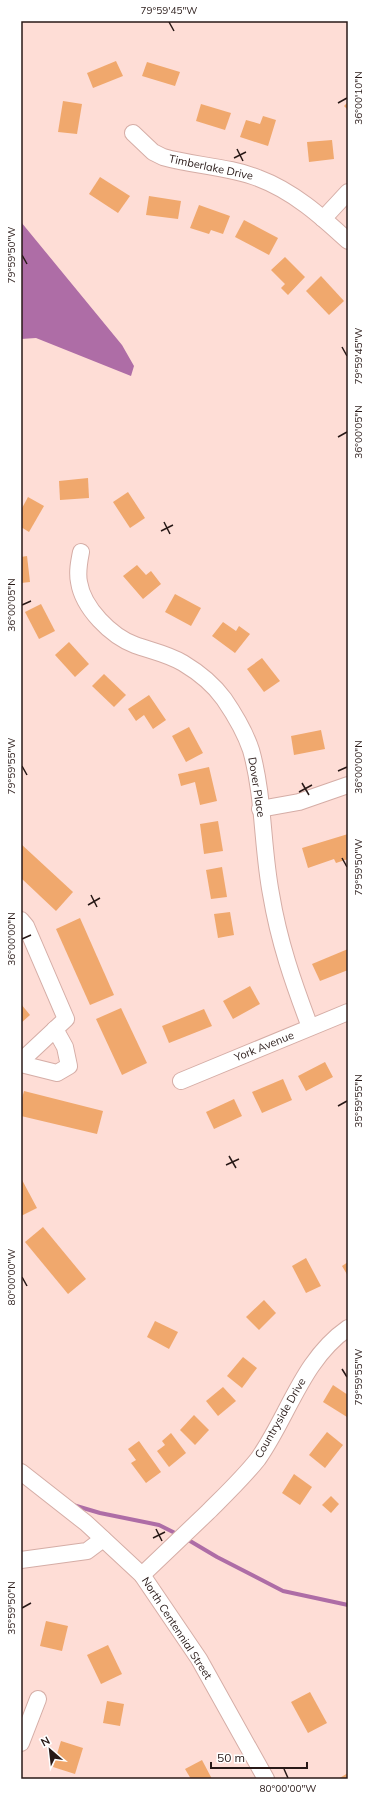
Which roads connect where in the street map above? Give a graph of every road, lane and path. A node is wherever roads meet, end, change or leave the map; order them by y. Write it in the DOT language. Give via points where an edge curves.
graph roads {
  1 [pos="133,134"];
  2 [pos="348,192"];
  3 [pos="323,219"];
  4 [pos="348,240"];
  5 [pos="81,552"];
  6 [pos="348,785"];
  7 [pos="260,809"];
  8 [pos="21,920"];
  9 [pos="348,1012"];
  10 [pos="310,1027"];
  11 [pos="55,1029"];
  12 [pos="21,1062"];
  13 [pos="181,1081"];
  14 [pos="348,1328"];
  15 [pos="21,1472"];
  16 [pos="103,1539"];
  17 [pos="21,1560"];
  18 [pos="142,1575"];
  19 [pos="38,1699"];
  20 [pos="21,1743"];
  21 [pos="266,1779"];
  1 -- 3 [label="street, Timberlake Drive" via="153,152 163,157 258,177 285,191"];
  2 -- 3 [label="street"];
  3 -- 4 [label="street, Timberlake Drive"];
  5 -- 7 [label="street, Dover Place" via="79,583 88,605 101,622 116,635 134,645 159,652 183,663 205,679 223,698 240,724 250,749 256,769"];
  6 -- 7 [label="street" via="299,802"];
  7 -- 10 [label="street, Dover Place" via="270,892 279,936"];
  8 -- 11 [label="street" via="26,926 66,1019"];
  9 -- 10 [label="street, York Avenue"];
  10 -- 13 [label="street, York Avenue"];
  11 -- 12 [label="street"];
  11 -- 12 [label="street" via="65,1047 69,1066 57,1073"];
  14 -- 18 [label="street, Countryside Drive" via="311,1364 253,1465"];
  15 -- 16 [label="street, North Centennial Street"];
  16 -- 17 [label="street" via="87,1551"];
  16 -- 18 [label="street, North Centennial Street"];
  18 -- 21 [label="street, North Centennial Street" via="199,1659"];
  19 -- 20 [label="street"];
}
